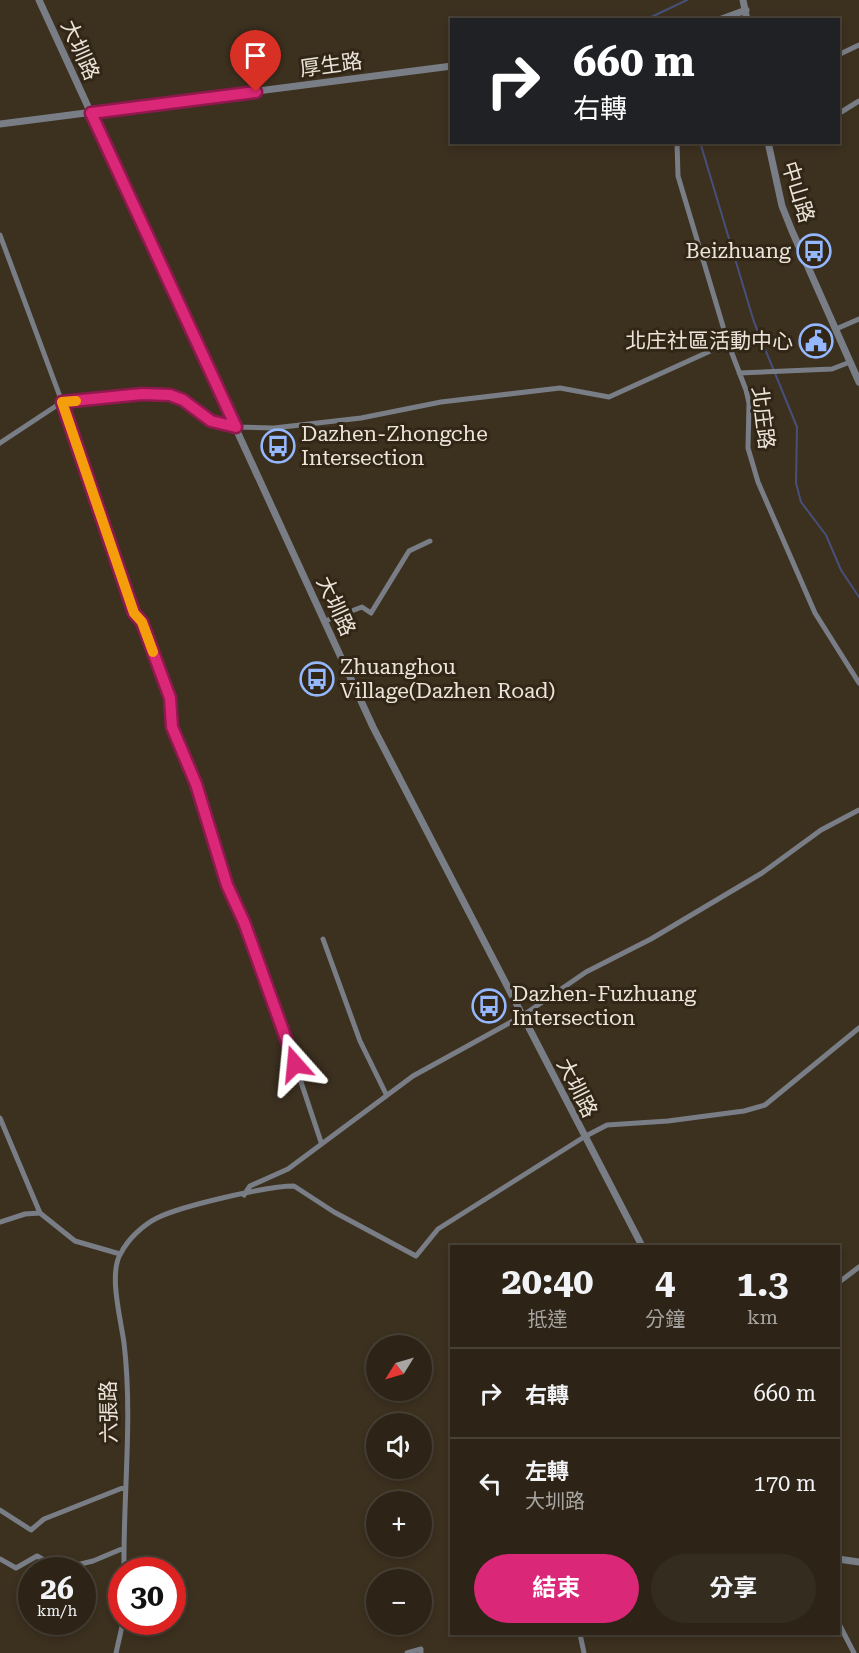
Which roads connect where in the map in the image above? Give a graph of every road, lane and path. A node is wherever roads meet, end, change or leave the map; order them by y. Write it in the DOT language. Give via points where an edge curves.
graph roads {
  1 [pos="39,0"];
  2 [pos="743,0"];
  3 [pos="746,10"];
  4 [pos="724,18"];
  5 [pos="747,18"];
  6 [pos="859,45"];
  7 [pos="840,54"];
  8 [pos="450,66"];
  9 [pos="859,101"];
  10 [pos="91,113"];
  11 [pos="840,113"];
  12 [pos="0,124"];
  13 [pos="677,144"];
  14 [pos="770,144"];
  15 [pos="0,235"];
  16 [pos="859,319"];
  17 [pos="836,328"];
  18 [pos="728,343"];
  19 [pos="850,362"];
  20 [pos="739,373"];
  21 [pos="859,382"];
  22 [pos="62,402"];
  23 [pos="236,427"];
  24 [pos="0,443"];
  25 [pos="430,541"];
  26 [pos="325,621"];
  27 [pos="859,683"];
  28 [pos="859,810"];
  29 [pos="323,939"];
  30 [pos="522,1016"];
  31 [pos="859,1028"];
  32 [pos="386,1094"];
  33 [pos="0,1118"];
  34 [pos="584,1137"];
  35 [pos="321,1142"];
  36 [pos="244,1195"];
  37 [pos="40,1213"];
  38 [pos="0,1222"];
  39 [pos="641,1245"];
  40 [pos="120,1254"];
  41 [pos="859,1268"];
  42 [pos="840,1282"];
  43 [pos="125,1487"];
  44 [pos="0,1510"];
  45 [pos="124,1548"];
  46 [pos="124,1557"];
  47 [pos="0,1559"];
  48 [pos="840,1559"];
  49 [pos="859,1562"];
  50 [pos="840,1626"];
  51 [pos="120,1635"];
  52 [pos="580,1635"];
  53 [pos="116,1653"];
  54 [pos="407,1653"];
  55 [pos="421,1653"];
  56 [pos="584,1653"];
  57 [pos="855,1653"];
  1 -- 10 [label="street, 大圳路"];
  2 -- 3 [label="street"];
  3 -- 4 [label="street"];
  3 -- 5 [label="street"];
  6 -- 7 [label="street"];
  8 -- 10 [label="street, 厚生路"];
  9 -- 11 [label="street"];
  10 -- 12 [label="street, 厚生路"];
  10 -- 23 [label="street, 大圳路"];
  13 -- 18 [label="street, 北庄路" via="678,176"];
  14 -- 17 [label="street, 中山路" via="782,206"];
  15 -- 22 [label="street"];
  16 -- 17 [label="street"];
  17 -- 19 [label="street, 中山路"];
  18 -- 20 [label="street, 北庄路"];
  18 -- 23 [label="street" via="614,396 560,388 441,402 361,418 274,428"];
  19 -- 20 [label="street" via="832,369"];
  19 -- 21 [label="street, 中山路"];
  20 -- 27 [label="street, 北庄路" via="749,403 748,448 758,482 815,613"];
  22 -- 23 [label="street" via="170,395 211,421"];
  22 -- 24 [label="street"];
  22 -- 35 [label="street" via="134,613 142,622 170,698 172,727 196,784 223,874 282,1025"];
  23 -- 26 [label="street, 大圳路"];
  25 -- 26 [label="street" via="409,551 371,613 362,607"];
  26 -- 30 [label="street, 大圳路" via="374,727"];
  28 -- 30 [label="street" via="821,830 762,873 651,939 586,972"];
  29 -- 32 [label="street" via="360,1041"];
  30 -- 32 [label="street"];
  30 -- 34 [label="street, 大圳路"];
  31 -- 34 [label="street" via="765,1105 668,1121 607,1125"];
  32 -- 35 [label="street"];
  33 -- 37 [label="street"];
  34 -- 36 [label="street" via="438,1229 416,1256 294,1186"];
  34 -- 39 [label="street, 大圳路"];
  35 -- 36 [label="street" via="288,1169 250,1186"];
  36 -- 40 [label="street" via="177,1210 156,1219 141,1229"];
  37 -- 38 [label="street"];
  37 -- 40 [label="street" via="75,1241"];
  40 -- 43 [label="street, 六張路" via="116,1286 124,1346"];
  41 -- 42 [label="street"];
  43 -- 44 [label="street" via="44,1519 31,1530"];
  43 -- 45 [label="street, 六張路"];
  45 -- 46 [label="street, 六張路"];
  45 -- 47 [label="street" via="60,1569 39,1556 16,1568"];
  48 -- 49 [label="street"];
  50 -- 57 [label="street"];
  51 -- 53 [label="street"];
  52 -- 56 [label="street"];
  54 -- 55 [label="street" via="421,1649"];
}
